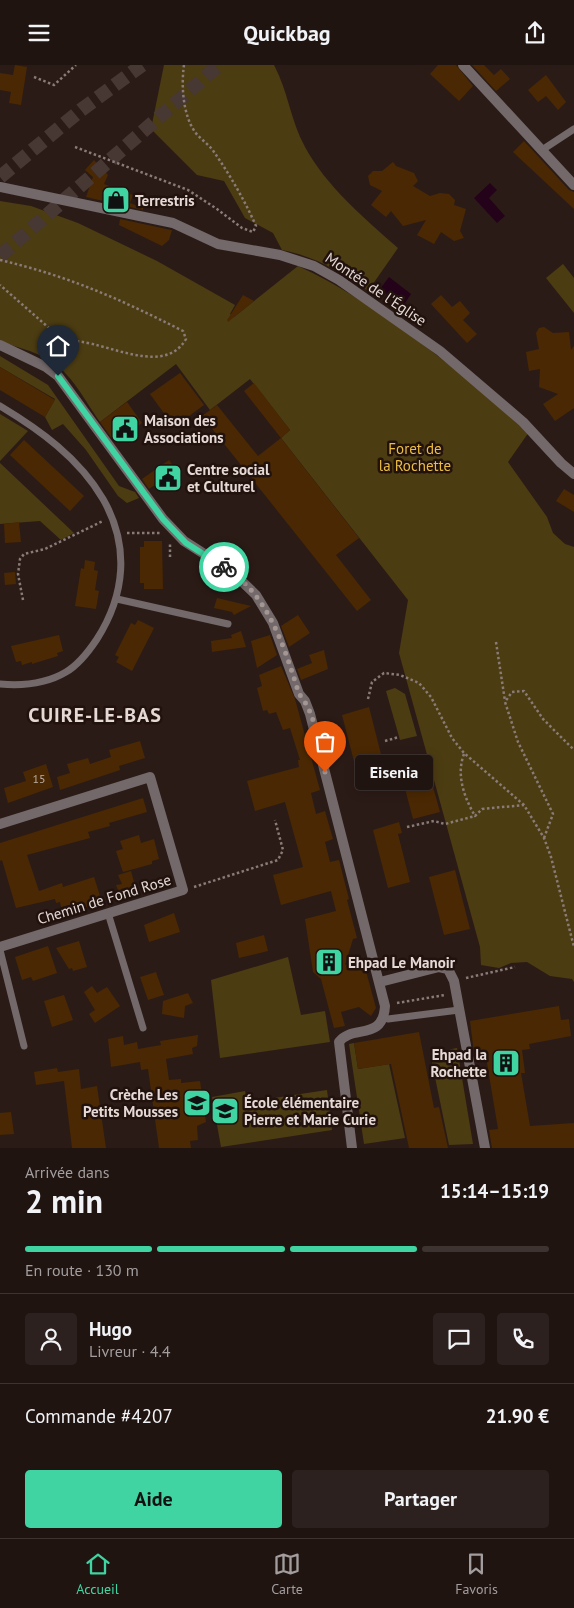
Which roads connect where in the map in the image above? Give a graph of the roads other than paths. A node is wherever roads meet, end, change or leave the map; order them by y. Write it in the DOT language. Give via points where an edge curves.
graph roads {
  1 [pos="463,65"];
  2 [pos="574,129"];
  3 [pos="542,150"];
  4 [pos="574,185"];
  5 [pos="0,187"];
  6 [pos="0,345"];
  7 [pos="0,406"];
  8 [pos="574,474"];
  9 [pos="117,599"];
  10 [pos="228,624"];
  11 [pos="0,684"];
  12 [pos="0,824"];
  13 [pos="108,913"];
  14 [pos="0,947"];
  15 [pos="0,950"];
  16 [pos="380,982"];
  17 [pos="459,1010"];
  18 [pos="383,1017"];
  19 [pos="143,1028"];
  20 [pos="24,1046"];
  21 [pos="352,1148"];
  22 [pos="485,1148"];
  1 -- 3 [label="street"];
  2 -- 3 [label="lane"];
  3 -- 4 [label="street"];
  5 -- 8 [label="street, Montée de l'Église" via="173,223 218,244 280,255 314,266 340,280 440,351 523,422"];
  6 -- 16 [label="street" via="58,376 163,519 186,543 246,583 273,623 299,694 306,701 310,714"];
  7 -- 9 [label="lane" via="40,432 70,458 103,501 117,535 121,571"];
  9 -- 10 [label="lane"];
  9 -- 11 [label="lane" via="110,619 94,643 67,671 34,683"];
  12 -- 13 [label="street, Chemin de Fond Rose" via="150,777 183,890"];
  13 -- 14 [label="street, Chemin de Fond Rose"];
  13 -- 19 [label="lane"];
  15 -- 20 [label="lane"];
  16 -- 17 [label="street" via="439,967 448,969 454,981"];
  16 -- 18 [label="street" via="385,1006"];
  17 -- 18 [label="lane"];
  17 -- 22 [label="street"];
  18 -- 21 [label="street" via="371,1031 345,1036 339,1042"];
}
